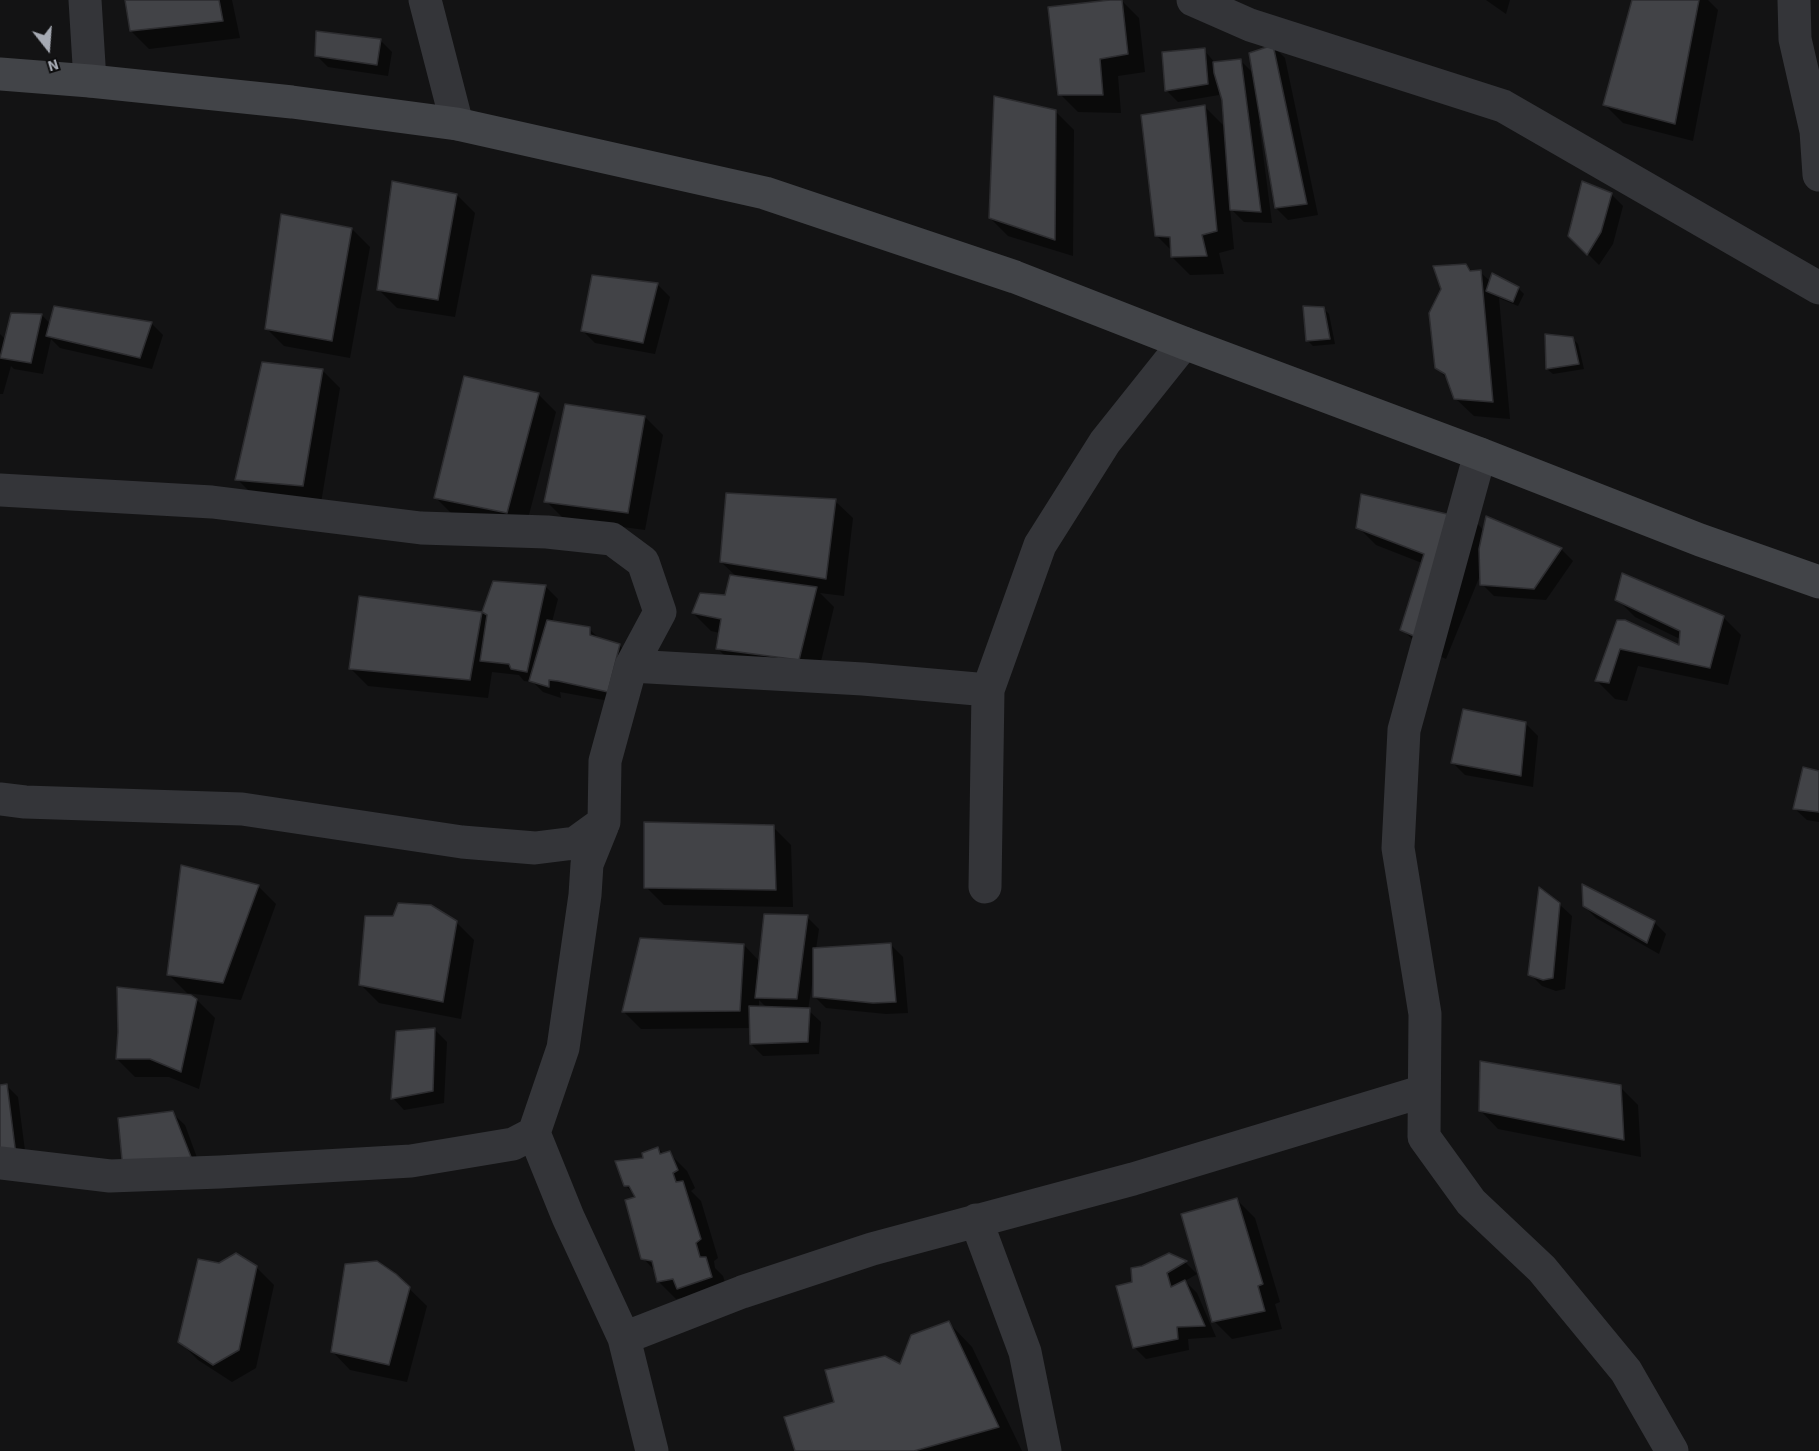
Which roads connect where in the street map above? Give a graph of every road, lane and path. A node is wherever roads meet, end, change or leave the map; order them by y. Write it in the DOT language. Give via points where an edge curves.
graph roads {
  1 [pos="85,0"];
  2 [pos="424,0"];
  3 [pos="1193,0"];
  4 [pos="1794,0"];
  5 [pos="0,74"];
  6 [pos="90,81"];
  7 [pos="457,124"];
  8 [pos="1819,175"];
  9 [pos="1819,288"];
  10 [pos="1184,343"];
  11 [pos="1480,454"];
  12 [pos="0,490"];
  13 [pos="1819,582"];
  14 [pos="631,666"];
  15 [pos="988,690"];
  16 [pos="0,799"];
  17 [pos="604,822"];
  18 [pos="985,887"];
  19 [pos="1424,1091"];
  20 [pos="534,1133"];
  21 [pos="0,1163"];
  22 [pos="976,1220"];
  23 [pos="624,1338"];
  24 [pos="652,1451"];
  25 [pos="1045,1451"];
  26 [pos="1672,1451"];
  1 -- 6 [label="street"];
  2 -- 7 [label="street"];
  3 -- 9 [label="street" via="1250,25 1503,106"];
  4 -- 8 [label="street" via="1795,39 1816,130"];
  5 -- 6 [label="main road"];
  6 -- 7 [label="main road"];
  7 -- 10 [label="main road" via="765,193 1016,277"];
  10 -- 11 [label="main road"];
  10 -- 15 [label="street" via="1105,442 1040,544"];
  11 -- 13 [label="main road"];
  11 -- 19 [label="street" via="1404,730 1398,848 1425,1014"];
  12 -- 14 [label="street" via="212,502 421,528 547,531 612,539 643,561 660,612"];
  14 -- 15 [label="street"];
  14 -- 17 [label="street" via="605,761"];
  15 -- 18 [label="street"];
  16 -- 17 [label="street" via="242,809 462,842 536,848 575,843"];
  17 -- 20 [label="street" via="587,864 563,1048"];
  19 -- 22 [label="street" via="1133,1179"];
  19 -- 26 [label="street" via="1424,1137 1471,1202 1542,1269 1626,1371"];
  20 -- 21 [label="street" via="513,1144 411,1161 220,1172 110,1176"];
  20 -- 23 [label="street"];
  22 -- 23 [label="street" via="742,1292"];
  22 -- 25 [label="street" via="1025,1352"];
  23 -- 24 [label="street"];
}
